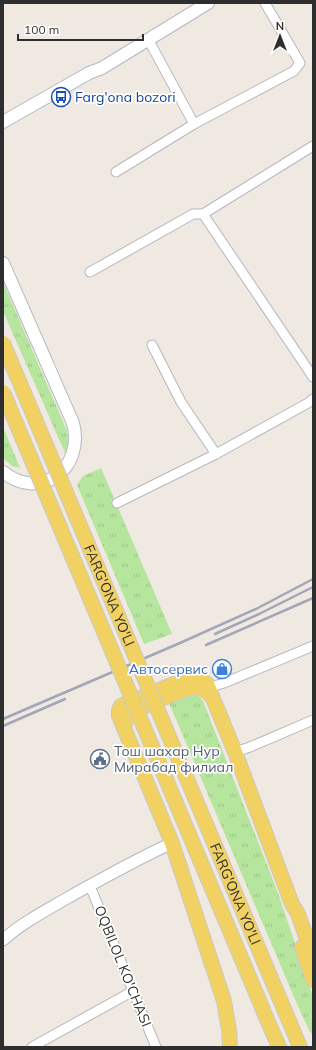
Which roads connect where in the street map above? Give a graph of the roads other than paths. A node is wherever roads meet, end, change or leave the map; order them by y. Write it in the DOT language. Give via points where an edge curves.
graph roads {
  1 [pos="208,3"];
  2 [pos="265,3"];
  3 [pos="148,40"];
  4 [pos="102,68"];
  5 [pos="3,122"];
  6 [pos="194,124"];
  7 [pos="3,131"];
  8 [pos="313,146"];
  9 [pos="116,172"];
  10 [pos="203,214"];
  11 [pos="3,263"];
  12 [pos="90,272"];
  13 [pos="3,343"];
  14 [pos="152,345"];
  15 [pos="313,377"];
  16 [pos="3,392"];
  17 [pos="313,399"];
  18 [pos="216,454"];
  19 [pos="3,472"];
  20 [pos="117,502"];
  21 [pos="313,646"];
  22 [pos="208,691"];
  23 [pos="313,720"];
  24 [pos="235,752"];
  25 [pos="172,843"];
  26 [pos="90,886"];
  27 [pos="292,904"];
  28 [pos="3,940"];
  29 [pos="313,956"];
  30 [pos="313,980"];
  31 [pos="134,991"];
  32 [pos="32,1047"];
  33 [pos="156,1047"];
  34 [pos="230,1047"];
  35 [pos="278,1047"];
  36 [pos="300,1047"];
  1 -- 3 [label="main road"];
  2 -- 6 [label="street" via="300,63 294,71"];
  3 -- 4 [label="main road"];
  3 -- 6 [label="street"];
  4 -- 5 [label="main road" via="88,73"];
  4 -- 7 [label="main road" via="93,79"];
  6 -- 9 [label="street"];
  8 -- 10 [label="street"];
  10 -- 12 [label="street" via="193,214"];
  10 -- 15 [label="street"];
  11 -- 19 [label="main road" via="73,423 76,436 70,462 62,472 51,479 25,483"];
  13 -- 36 [label="main road, FARG'ONA YO'LI, bridge"];
  14 -- 18 [label="street" via="181,402"];
  16 -- 35 [label="main road, FARG'ONA YO'LI, bridge"];
  17 -- 18 [label="street"];
  18 -- 20 [label="street"];
  21 -- 22 [label="street"];
  22 -- 24 [label="main road"];
  22 -- 25 [label="main road" via="198,687 191,688 133,712 127,717 124,727"];
  23 -- 24 [label="street"];
  24 -- 27 [label="main road"];
  25 -- 26 [label="street"];
  25 -- 34 [label="main road" via="224,1001 230,1030"];
  26 -- 28 [label="street" via="29,921"];
  26 -- 31 [label="street, OQBILOL KO'CHASI"];
  27 -- 29 [label="main road"];
  27 -- 30 [label="main road" via="292,916"];
  31 -- 32 [label="street"];
  31 -- 33 [label="street, OQBILOL KO'CHASI"];
}
